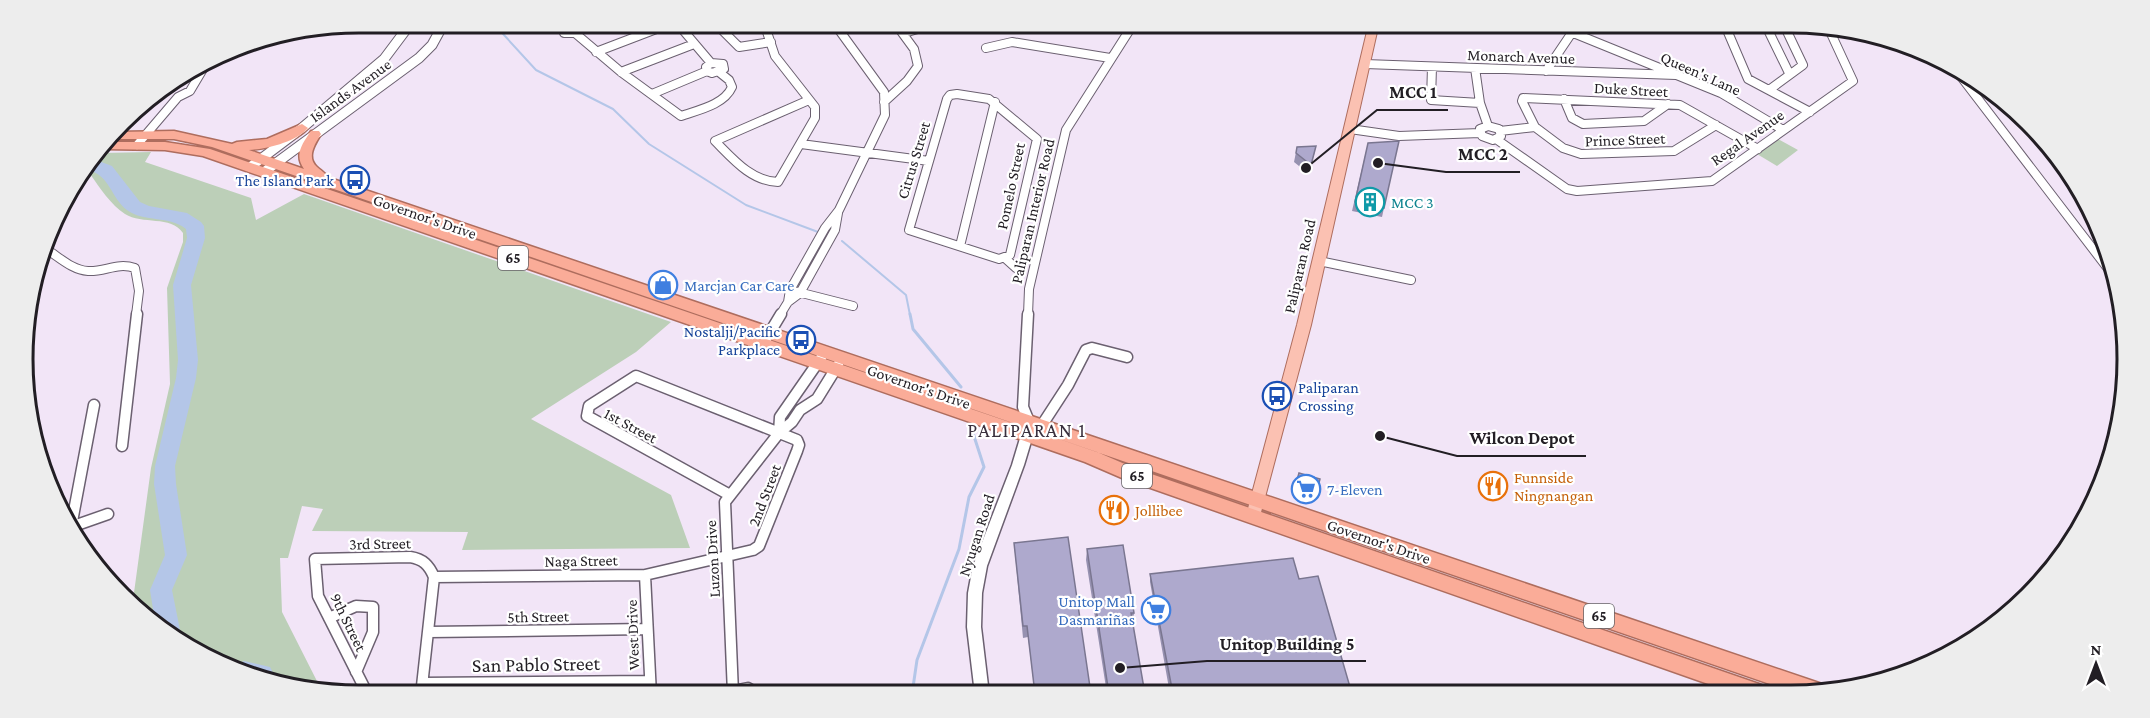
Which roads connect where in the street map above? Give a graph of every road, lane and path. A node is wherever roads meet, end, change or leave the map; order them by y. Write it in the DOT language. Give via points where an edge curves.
graph roads {
  1 [pos="403,33"];
  2 [pos="438,33"];
  3 [pos="580,33"];
  4 [pos="644,33"];
  5 [pos="685,33"];
  6 [pos="725,33"];
  7 [pos="768,33"];
  8 [pos="842,33"];
  9 [pos="904,33"];
  10 [pos="1127,33"];
  11 [pos="1372,33"];
  12 [pos="1571,33"];
  13 [pos="1574,33"];
  14 [pos="1729,33"];
  15 [pos="1769,33"];
  16 [pos="1788,33"];
  17 [pos="1832,36"];
  18 [pos="771,42"];
  19 [pos="694,45"];
  20 [pos="986,48"];
  21 [pos="596,52"];
  22 [pos="1110,58"];
  23 [pos="711,63"];
  24 [pos="1365,64"];
  25 [pos="1432,67"];
  26 [pos="1475,68"];
  27 [pos="707,71"];
  28 [pos="1546,71"];
  29 [pos="621,72"];
  30 [pos="719,72"];
  31 [pos="1789,73"];
  32 [pos="201,74"];
  33 [pos="1676,75"];
  34 [pos="1968,85"];
  35 [pos="1769,90"];
  36 [pos="652,94"];
  37 [pos="1564,99"];
  38 [pos="809,100"];
  39 [pos="884,102"];
  40 [pos="995,102"];
  41 [pos="1480,103"];
  42 [pos="1668,104"];
  43 [pos="1810,112"];
  44 [pos="1716,125"];
  45 [pos="1488,126"];
  46 [pos="1351,127"];
  47 [pos="1535,127"];
  48 [pos="302,128"];
  49 [pos="1783,130"];
  50 [pos="1480,133"];
  51 [pos="315,134"];
  52 [pos="1498,135"];
  53 [pos="120,137"];
  54 [pos="141,140"];
  55 [pos="214,143"];
  56 [pos="801,144"];
  57 [pos="113,145"];
  58 [pos="1758,149"];
  59 [pos="865,154"];
  60 [pos="929,161"];
  61 [pos="263,165"];
  62 [pos="336,184"];
  63 [pos="839,210"];
  64 [pos="818,240"];
  65 [pos="829,241"];
  66 [pos="960,246"];
  67 [pos="51,252"];
  68 [pos="1003,259"];
  69 [pos="1319,261"];
  70 [pos="2102,261"];
  71 [pos="1016,268"];
  72 [pos="798,275"];
  73 [pos="809,277"];
  74 [pos="1411,280"];
  75 [pos="790,290"];
  76 [pos="800,292"];
  77 [pos="788,302"];
  78 [pos="853,306"];
  79 [pos="766,339"];
  80 [pos="1127,357"];
  81 [pos="821,358"];
  82 [pos="839,364"];
  83 [pos="94,405"];
  84 [pos="1033,428"];
  85 [pos="778,433"];
  86 [pos="122,446"];
  87 [pos="728,494"];
  88 [pos="1256,508"];
  89 [pos="108,514"];
  90 [pos="73,515"];
  91 [pos="78,524"];
  92 [pos="727,556"];
  93 [pos="315,559"];
  94 [pos="645,575"];
  95 [pos="434,577"];
  96 [pos="329,618"];
  97 [pos="647,629"];
  98 [pos="429,632"];
  99 [pos="356,672"];
  100 [pos="648,681"];
  101 [pos="423,683"];
  102 [pos="362,685"];
  103 [pos="649,685"];
  104 [pos="735,685"];
  105 [pos="981,685"];
  106 [pos="1737,685"];
  107 [pos="1797,685"];
  1 -- 48 [label="street, Islands Avenue" via="384,58"];
  2 -- 51 [label="street, Islands Avenue" via="424,54"];
  3 -- 21 [label="street"];
  4 -- 21 [label="street"];
  5 -- 19 [label="street"];
  6 -- 18 [label="street" via="739,47"];
  7 -- 18 [label="street"];
  8 -- 39 [label="street" via="884,92"];
  9 -- 39 [label="street" via="919,53 920,61 911,77"];
  10 -- 22 [label="street, Paliparan Interior Road"];
  11 -- 24 [label="main road, Paliparan Road"];
  12 -- 28 [label="street, Queen's Lane"];
  13 -- 33 [label="street, Queen's Lane"];
  14 -- 35 [label="street" via="1748,79"];
  15 -- 31 [label="street"];
  16 -- 31 [label="street" via="1803,65"];
  17 -- 43 [label="street, Regal Avenue" via="1853,81"];
  18 -- 38 [label="street" via="775,56"];
  19 -- 23 [label="street"];
  19 -- 29 [label="street"];
  20 -- 22 [label="street" via="1012,42"];
  21 -- 29 [label="street"];
  22 -- 84 [label="street, Paliparan Interior Road" via="1066,130 1029,289 1023,407"];
  23 -- 27 [label="street"];
  23 -- 30 [label="street" via="723,64"];
  24 -- 25 [label="street, Monarch Avenue"];
  24 -- 46 [label="main road, Paliparan Road"];
  25 -- 26 [label="street, Monarch Avenue"];
  25 -- 41 [label="street" via="1431,100"];
  26 -- 28 [label="street, Monarch Avenue"];
  26 -- 41 [label="street"];
  27 -- 30 [label="street"];
  27 -- 36 [label="street"];
  28 -- 33 [label="street, Monarch Avenue"];
  29 -- 36 [label="street"];
  30 -- 36 [label="street" via="730,81 731,93 681,116"];
  31 -- 35 [label="street"];
  32 -- 54 [label="street" via="190,91 178,97"];
  33 -- 49 [label="street, Queen's Lane" via="1721,93"];
  34 -- 70 [label="street"];
  35 -- 43 [label="street"];
  37 -- 42 [label="street, Duke Street"];
  37 -- 42 [label="street" via="1572,118 1583,124 1644,121"];
  37 -- 47 [label="street, Duke Street" via="1523,98"];
  38 -- 56 [label="street" via="817,112"];
  38 -- 56 [label="street" via="715,141 747,171 772,183 781,178"];
  39 -- 59 [label="street" via="881,126"];
  40 -- 60 [label="street, Citrus Street" via="951,95"];
  40 -- 66 [label="street"];
  40 -- 68 [label="street, Pomelo Street" via="1037,139 1010,255"];
  41 -- 45 [label="street"];
  42 -- 44 [label="street, Duke Street" via="1680,105"];
  43 -- 49 [label="street, Regal Avenue"];
  44 -- 47 [label="street, Prince Street" via="1674,151 1581,154 1563,148"];
  44 -- 58 [label="street, Duke Street"];
  45 -- 50 [label="street" via="1482,127"];
  45 -- 52 [label="street"];
  46 -- 50 [label="street" via="1399,136"];
  46 -- 69 [label="main road, Paliparan Road"];
  47 -- 52 [label="street"];
  48 -- 55 [label="highway" via="261,145"];
  48 -- 61 [label="street, Islands Avenue"];
  49 -- 58 [label="street, Regal Avenue"];
  50 -- 52 [label="street" via="1489,139"];
  51 -- 61 [label="street, Islands Avenue"];
  51 -- 62 [label="highway" via="306,147 306,163 312,171"];
  52 -- 58 [label="street, Regal Avenue" via="1559,186 1577,191 1712,181"];
  53 -- 54 [label="highway, Governor's Drive / 65"];
  54 -- 55 [label="highway, Governor's Drive / 65" via="174,135"];
  54 -- 57 [label="highway, Governor's Drive / 65"];
  54 -- 61 [label="highway, Governor's Drive / 65"];
  55 -- 61 [label="highway, Governor's Drive / 65"];
  56 -- 59 [label="street"];
  59 -- 60 [label="street"];
  59 -- 63 [label="street"];
  60 -- 66 [label="street, Citrus Street" via="909,230"];
  61 -- 62 [label="highway, Governor's Drive / 65"];
  61 -- 79 [label="highway, Governor's Drive / 65"];
  62 -- 79 [label="highway, Governor's Drive / 65"];
  63 -- 64 [label="street"];
  63 -- 65 [label="street"];
  64 -- 65 [label="street"];
  64 -- 72 [label="street"];
  65 -- 73 [label="street"];
  66 -- 68 [label="street"];
  67 -- 86 [label="street" via="88,271 125,263 135,268 139,291"];
  68 -- 71 [label="street"];
  69 -- 74 [label="street"];
  69 -- 88 [label="main road, Paliparan Road"];
  72 -- 73 [label="street"];
  72 -- 75 [label="street"];
  73 -- 76 [label="street"];
  75 -- 76 [label="street"];
  75 -- 77 [label="street"];
  76 -- 77 [label="street"];
  76 -- 78 [label="street"];
  77 -- 79 [label="street"];
  79 -- 81 [label="highway, Governor's Drive / 65"];
  80 -- 84 [label="street" via="1086,350 1068,385"];
  81 -- 82 [label="highway, Governor's Drive / 65"];
  81 -- 85 [label="street" via="780,417"];
  82 -- 84 [label="highway, Governor's Drive / 65"];
  82 -- 85 [label="street" via="818,399 800,410"];
  83 -- 90 [label="street"];
  84 -- 88 [label="highway, Governor's Drive / 65"];
  84 -- 105 [label="main road, Nyugan Road" via="983,557 975,593"];
  85 -- 87 [label="street"];
  85 -- 87 [label="street, 1st Street" via="636,376 590,406 587,416 591,420"];
  85 -- 92 [label="street, 2nd Street" via="797,440 799,445 762,541 753,550"];
  87 -- 92 [label="street, Luzon Drive" via="724,512"];
  88 -- 106 [label="highway, Governor's Drive / 65"];
  88 -- 107 [label="highway, Governor's Drive / 65"];
  89 -- 91 [label="street"];
  92 -- 94 [label="street, Naga Street"];
  92 -- 104 [label="street, Luzon Drive"];
  93 -- 95 [label="street, 3rd Street" via="420,558 427,562"];
  93 -- 96 [label="street, 9th Street" via="318,596"];
  94 -- 95 [label="street, Naga Street"];
  94 -- 97 [label="street, West Drive"];
  95 -- 98 [label="street"];
  96 -- 99 [label="street, 9th Street"];
  96 -- 99 [label="street" via="345,608 373,607 376,615 370,648"];
  97 -- 98 [label="street, 5th Street"];
  97 -- 100 [label="street, West Drive"];
  98 -- 101 [label="street"];
  99 -- 102 [label="street, 9th Street"];
  100 -- 101 [label="street, San Pablo Street"];
  100 -- 103 [label="street, West Drive"];
}
